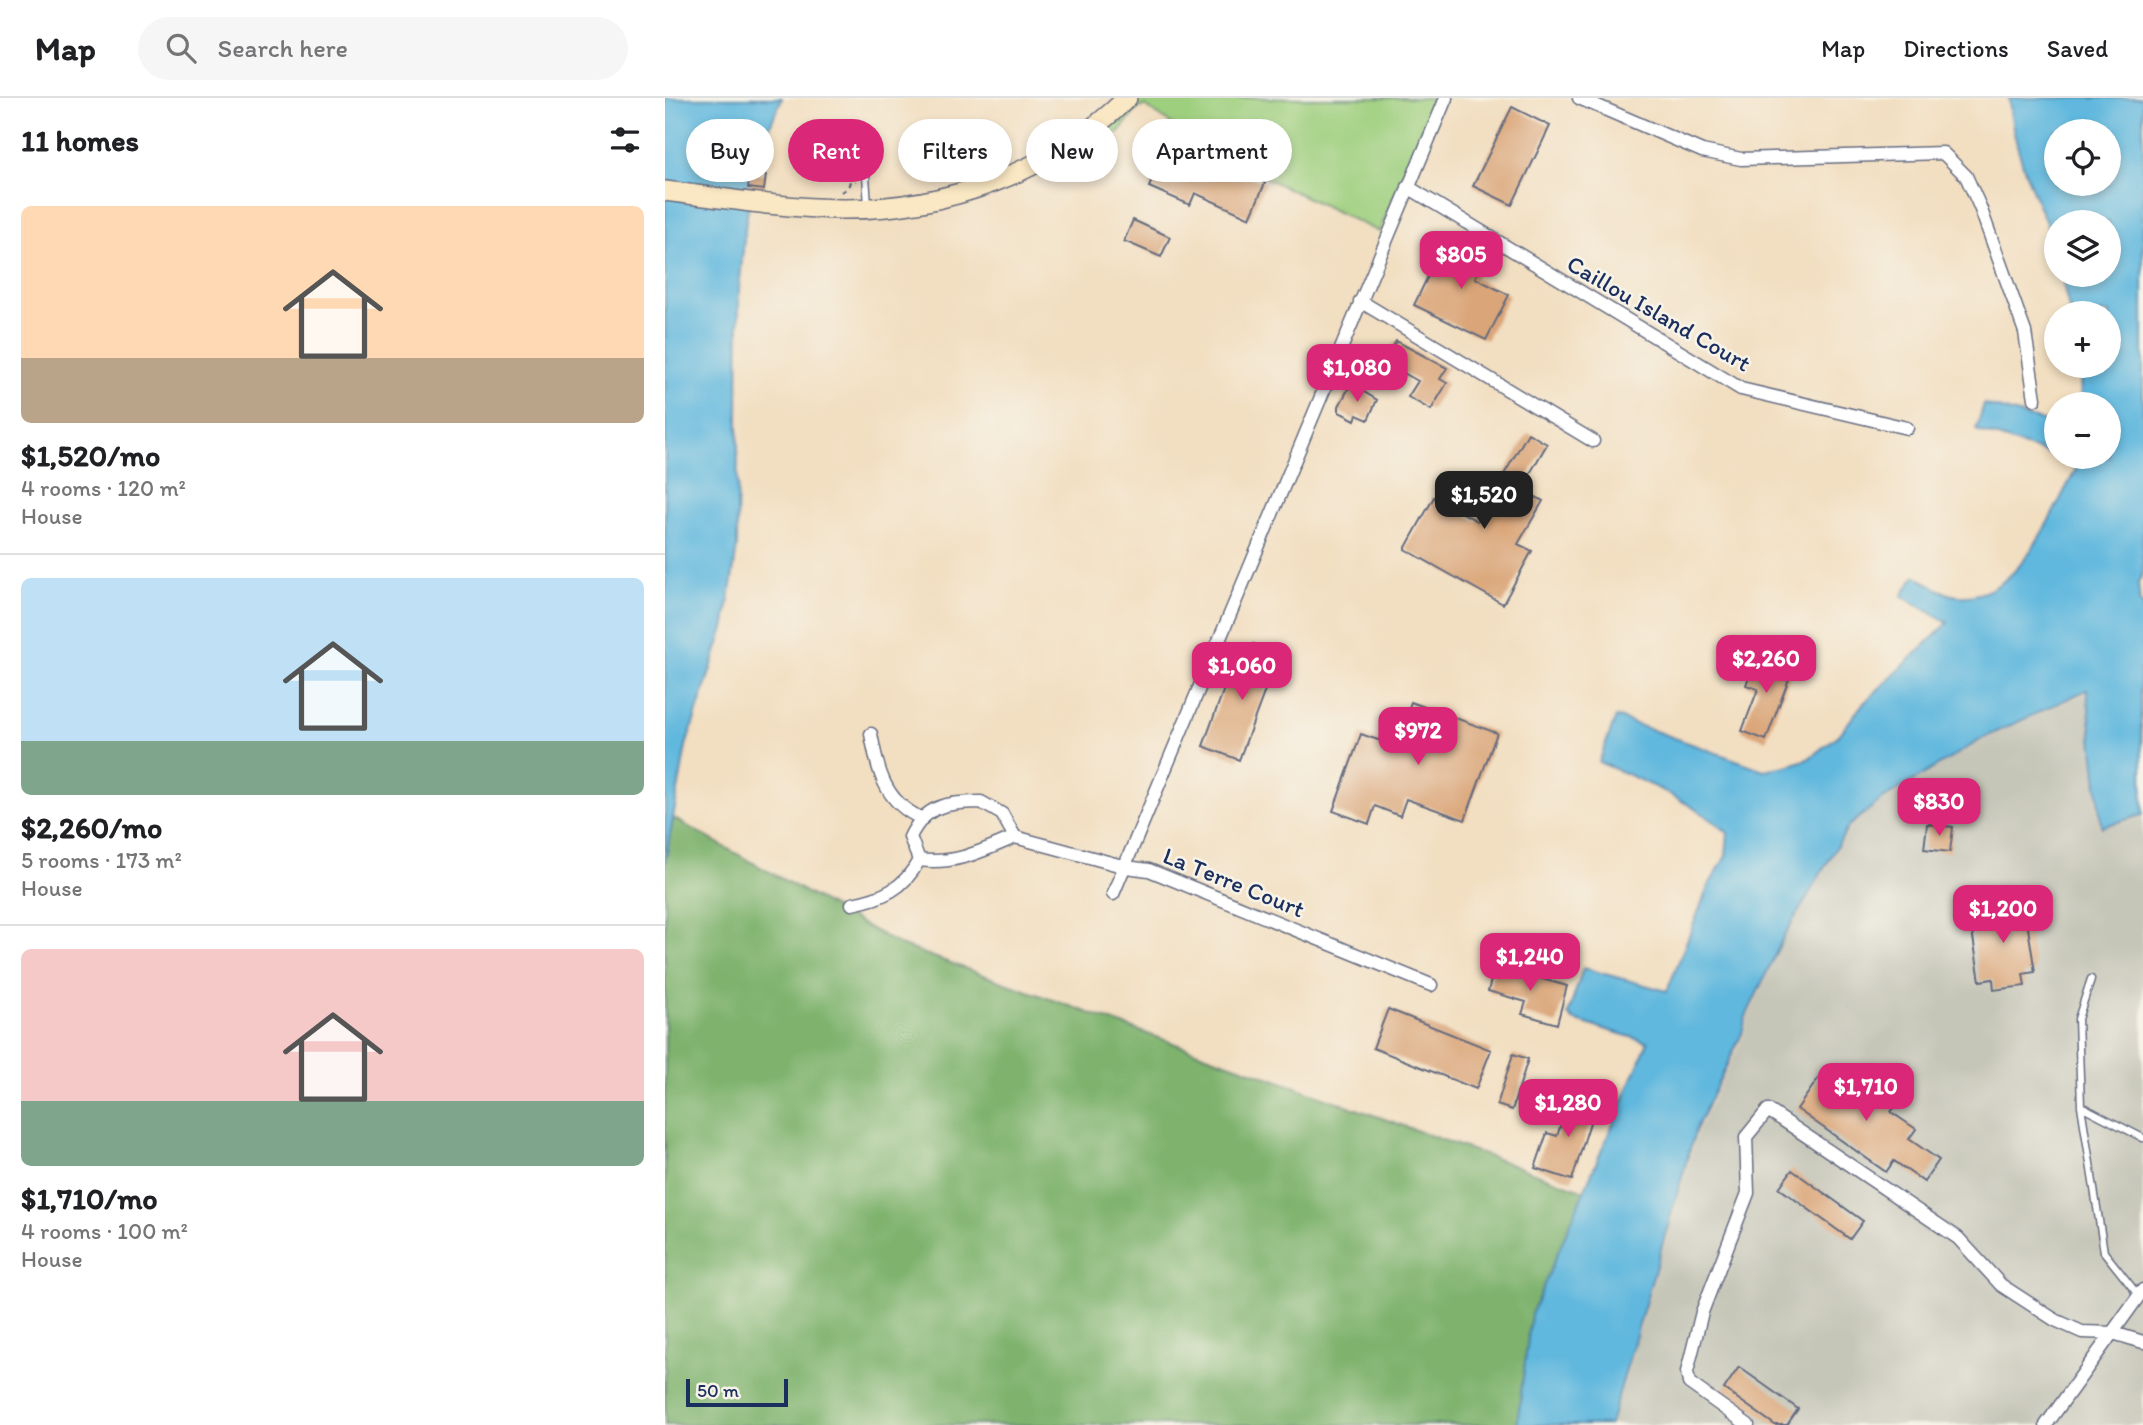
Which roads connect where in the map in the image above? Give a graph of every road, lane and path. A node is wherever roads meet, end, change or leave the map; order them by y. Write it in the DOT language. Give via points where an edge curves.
graph roads {
  1 [pos="1127,98"];
  2 [pos="1446,98"];
  3 [pos="1579,98"];
  4 [pos="850,182"];
  5 [pos="866,182"];
  6 [pos="1408,187"];
  7 [pos="665,191"];
  8 [pos="830,191"];
  9 [pos="868,208"];
  10 [pos="1360,301"];
  11 [pos="2035,398"];
  12 [pos="1907,428"];
  13 [pos="1593,441"];
  14 [pos="870,734"];
  15 [pos="921,818"];
  16 [pos="1015,837"];
  17 [pos="919,860"];
  18 [pos="1126,867"];
  19 [pos="1113,894"];
  20 [pos="852,904"];
  21 [pos="2091,979"];
  22 [pos="1431,985"];
  23 [pos="2081,1106"];
  24 [pos="2143,1138"];
  25 [pos="2141,1293"];
  26 [pos="2113,1332"];
  27 [pos="2143,1342"];
  28 [pos="1748,1425"];
  29 [pos="2046,1425"];
  1 -- 9 [label="main road" via="1084,137 1006,177 908,206"];
  2 -- 6 [label="street"];
  3 -- 11 [label="street" via="1702,151 1741,159 1943,153 1966,176 1980,207 2025,332"];
  4 -- 8 [label="path" via="843,192"];
  5 -- 9 [label="lane"];
  6 -- 10 [label="street"];
  6 -- 12 [label="street, Caillou Island Court" via="1741,388"];
  7 -- 9 [label="main road" via="778,204"];
  10 -- 13 [label="street"];
  10 -- 18 [label="street"];
  14 -- 15 [label="street" via="878,771 889,793 905,811"];
  15 -- 16 [label="street" via="953,803 981,802 1002,814"];
  15 -- 17 [label="street" via="910,837"];
  16 -- 17 [label="street" via="943,864"];
  16 -- 18 [label="street, La Terre Court"];
  17 -- 20 [label="street" via="910,878 892,893"];
  18 -- 19 [label="street"];
  18 -- 22 [label="street, La Terre Court" via="1149,870"];
  21 -- 23 [label="lane" via="2078,1018"];
  23 -- 24 [label="lane"];
  23 -- 25 [label="lane" via="2104,1252"];
  25 -- 26 [label="street"];
  26 -- 27 [label="street"];
  26 -- 28 [label="street" via="2082,1332 2055,1320 2001,1285 1958,1238 1768,1110 1746,1137 1748,1193 1702,1312 1687,1372 1689,1383"];
  26 -- 29 [label="street"];
}
